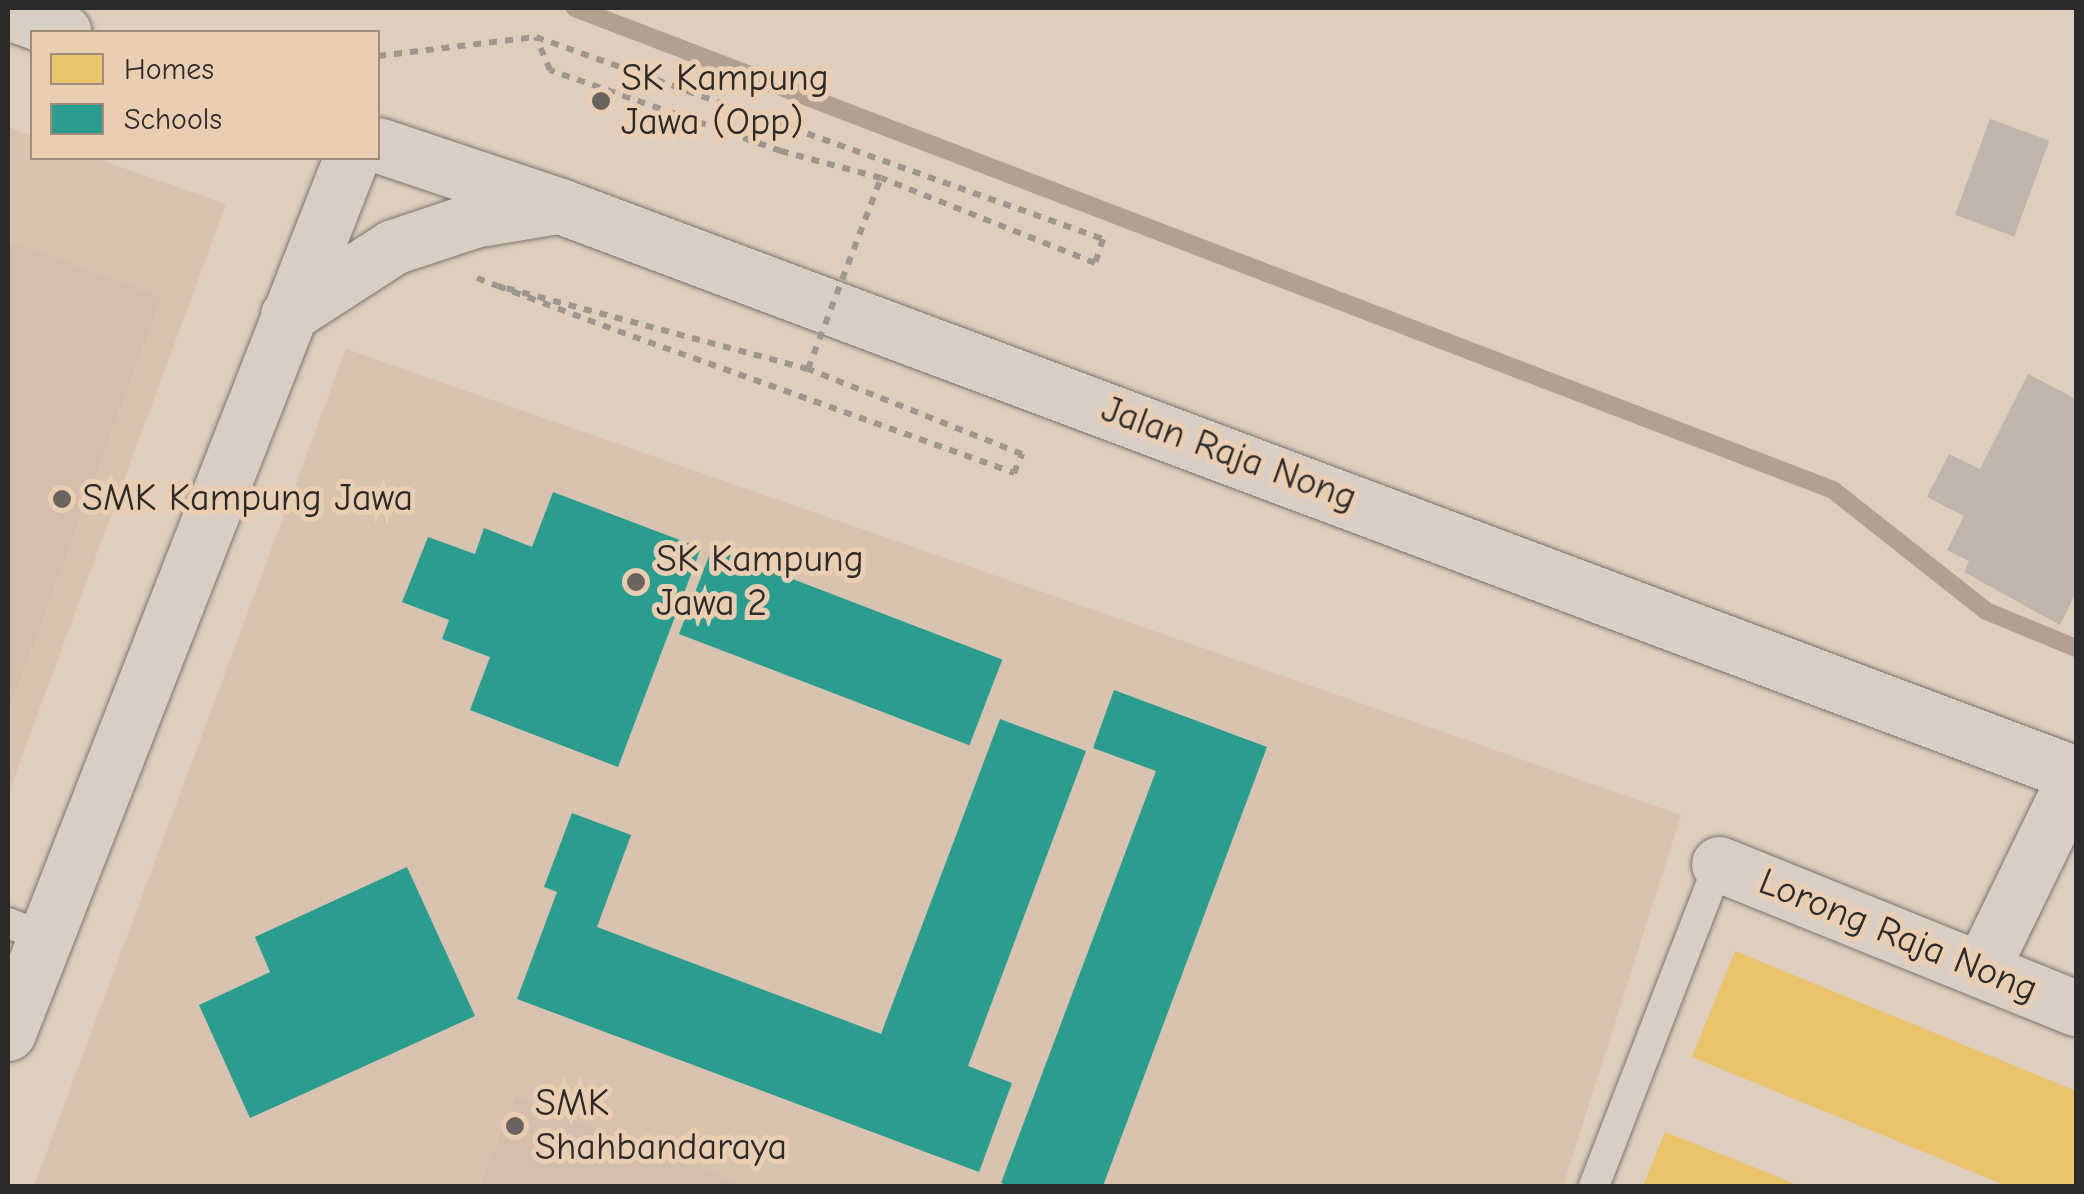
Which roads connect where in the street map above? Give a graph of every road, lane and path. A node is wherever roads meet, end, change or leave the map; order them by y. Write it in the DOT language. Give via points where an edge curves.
graph roads {
  1 [pos="8,12"];
  2 [pos="58,30"];
  3 [pos="536,37"];
  4 [pos="380,56"];
  5 [pos="380,146"];
  6 [pos="349,160"];
  7 [pos="882,178"];
  8 [pos="560,206"];
  9 [pos="393,247"];
  10 [pos="498,286"];
  11 [pos="288,315"];
  12 [pos="808,369"];
  13 [pos="2076,774"];
  14 [pos="1719,864"];
  15 [pos="26,930"];
  16 [pos="1981,970"];
  17 [pos="2076,1008"];
  18 [pos="8,1033"];
  19 [pos="1594,1186"];
  1 -- 2 [label="main road"];
  3 -- 4 [label="path"];
  3 -- 7 [label="path" via="550,70 780,151"];
  3 -- 7 [label="path" via="1103,239 1095,263"];
  5 -- 8 [label="main road, Jalan Raja Nong"];
  6 -- 11 [label="main road"];
  7 -- 12 [label="path, bridge"];
  8 -- 9 [label="main road" via="474,220"];
  8 -- 13 [label="main road, Jalan Raja Nong"];
  9 -- 10 [label="path"];
  9 -- 11 [label="main road"];
  10 -- 12 [label="path"];
  10 -- 12 [label="path" via="1014,474 1022,454"];
  11 -- 15 [label="main road"];
  13 -- 16 [label="main road"];
  14 -- 16 [label="main road, Lorong Raja Nong"];
  14 -- 19 [label="lane"];
  15 -- 18 [label="main road"];
  16 -- 17 [label="main road, Lorong Raja Nong"];
}
